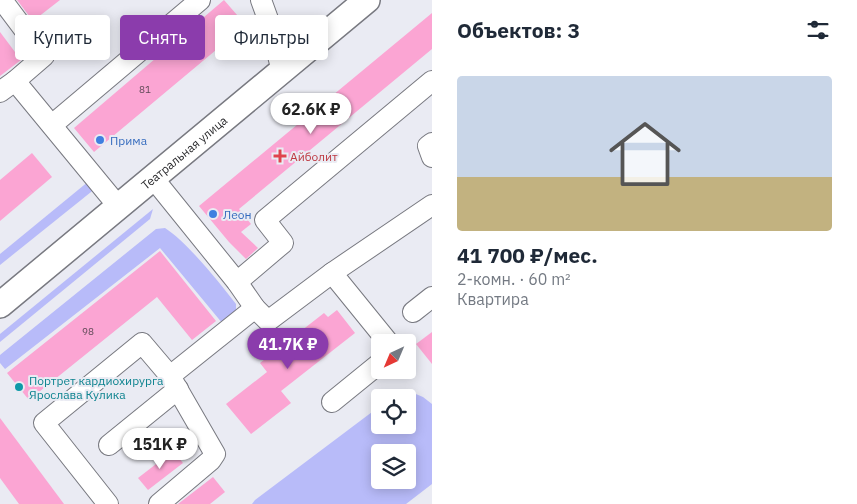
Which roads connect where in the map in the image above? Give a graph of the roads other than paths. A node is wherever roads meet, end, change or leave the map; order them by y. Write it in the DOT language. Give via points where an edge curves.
graph roads {
  1 [pos="2,0"];
  2 [pos="200,0"];
  3 [pos="261,0"];
  4 [pos="367,0"];
  5 [pos="282,71"];
  6 [pos="432,81"];
  7 [pos="8,87"];
  8 [pos="52,125"];
  9 [pos="432,143"];
  10 [pos="432,157"];
  11 [pos="154,178"];
  12 [pos="432,204"];
  13 [pos="118,206"];
  14 [pos="332,273"];
  15 [pos="237,282"];
  16 [pos="432,297"];
  17 [pos="0,304"];
  18 [pos="255,308"];
  19 [pos="413,312"];
  20 [pos="382,334"];
  21 [pos="371,370"];
  22 [pos="174,382"];
  23 [pos="332,402"];
  24 [pos="109,445"];
  25 [pos="108,504"];
  26 [pos="159,504"];
  1 -- 7 [label="lane" via="44,56"];
  2 -- 8 [label="lane"];
  3 -- 5 [label="lane"];
  4 -- 5 [label="main road, Театральная улица"];
  5 -- 11 [label="main road, Театральная улица"];
  6 -- 15 [label="lane" via="265,220 283,242"];
  7 -- 8 [label="lane"];
  8 -- 13 [label="lane"];
  9 -- 10 [label="lane" via="428,146"];
  11 -- 13 [label="main road, Театральная улица"];
  11 -- 15 [label="lane"];
  12 -- 14 [label="lane"];
  13 -- 17 [label="main road, Театральная улица"];
  14 -- 18 [label="lane" via="268,321"];
  14 -- 20 [label="lane"];
  15 -- 18 [label="lane"];
  16 -- 19 [label="lane"];
  18 -- 22 [label="lane"];
  21 -- 23 [label="lane"];
  22 -- 24 [label="lane"];
  22 -- 25 [label="lane" via="142,343 44,422"];
  22 -- 26 [label="lane" via="215,454"];
}
